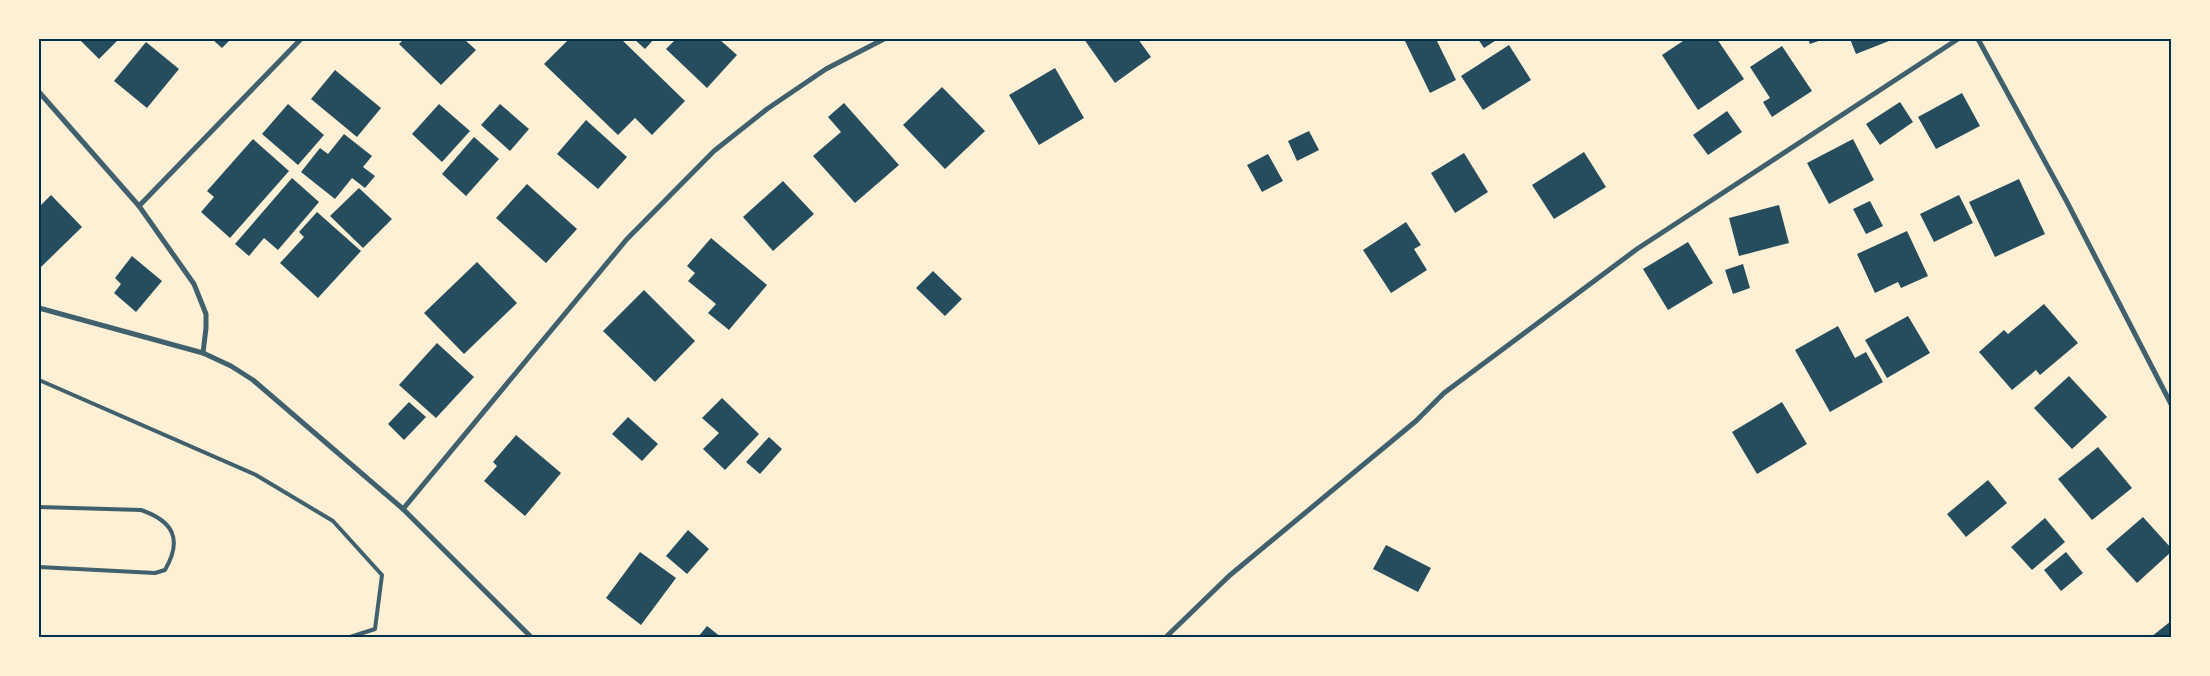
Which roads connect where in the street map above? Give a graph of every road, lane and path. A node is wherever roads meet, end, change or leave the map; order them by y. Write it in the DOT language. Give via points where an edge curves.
graph roads {
  1 [pos="301,39"];
  2 [pos="884,39"];
  3 [pos="1958,39"];
  4 [pos="1978,39"];
  5 [pos="39,92"];
  6 [pos="139,206"];
  7 [pos="39,308"];
  8 [pos="202,353"];
  9 [pos="39,380"];
  10 [pos="2171,404"];
  11 [pos="39,507"];
  12 [pos="402,509"];
  13 [pos="39,567"];
  14 [pos="350,637"];
  15 [pos="531,637"];
  16 [pos="1166,637"];
  1 -- 6 [label="street"];
  2 -- 12 [label="street" via="826,69 767,109 714,151 627,239"];
  3 -- 16 [label="street" via="1637,249 1444,393 1416,421 1229,576"];
  4 -- 10 [label="street"];
  5 -- 6 [label="street"];
  6 -- 8 [label="street" via="198,292 206,314"];
  7 -- 8 [label="street"];
  8 -- 12 [label="street" via="253,380"];
  9 -- 14 [label="lane" via="256,475 333,521 382,575 375,629"];
  11 -- 13 [label="lane" via="141,510 156,515 169,525 174,543 173,557 165,570 155,573"];
  12 -- 15 [label="street"];
}
